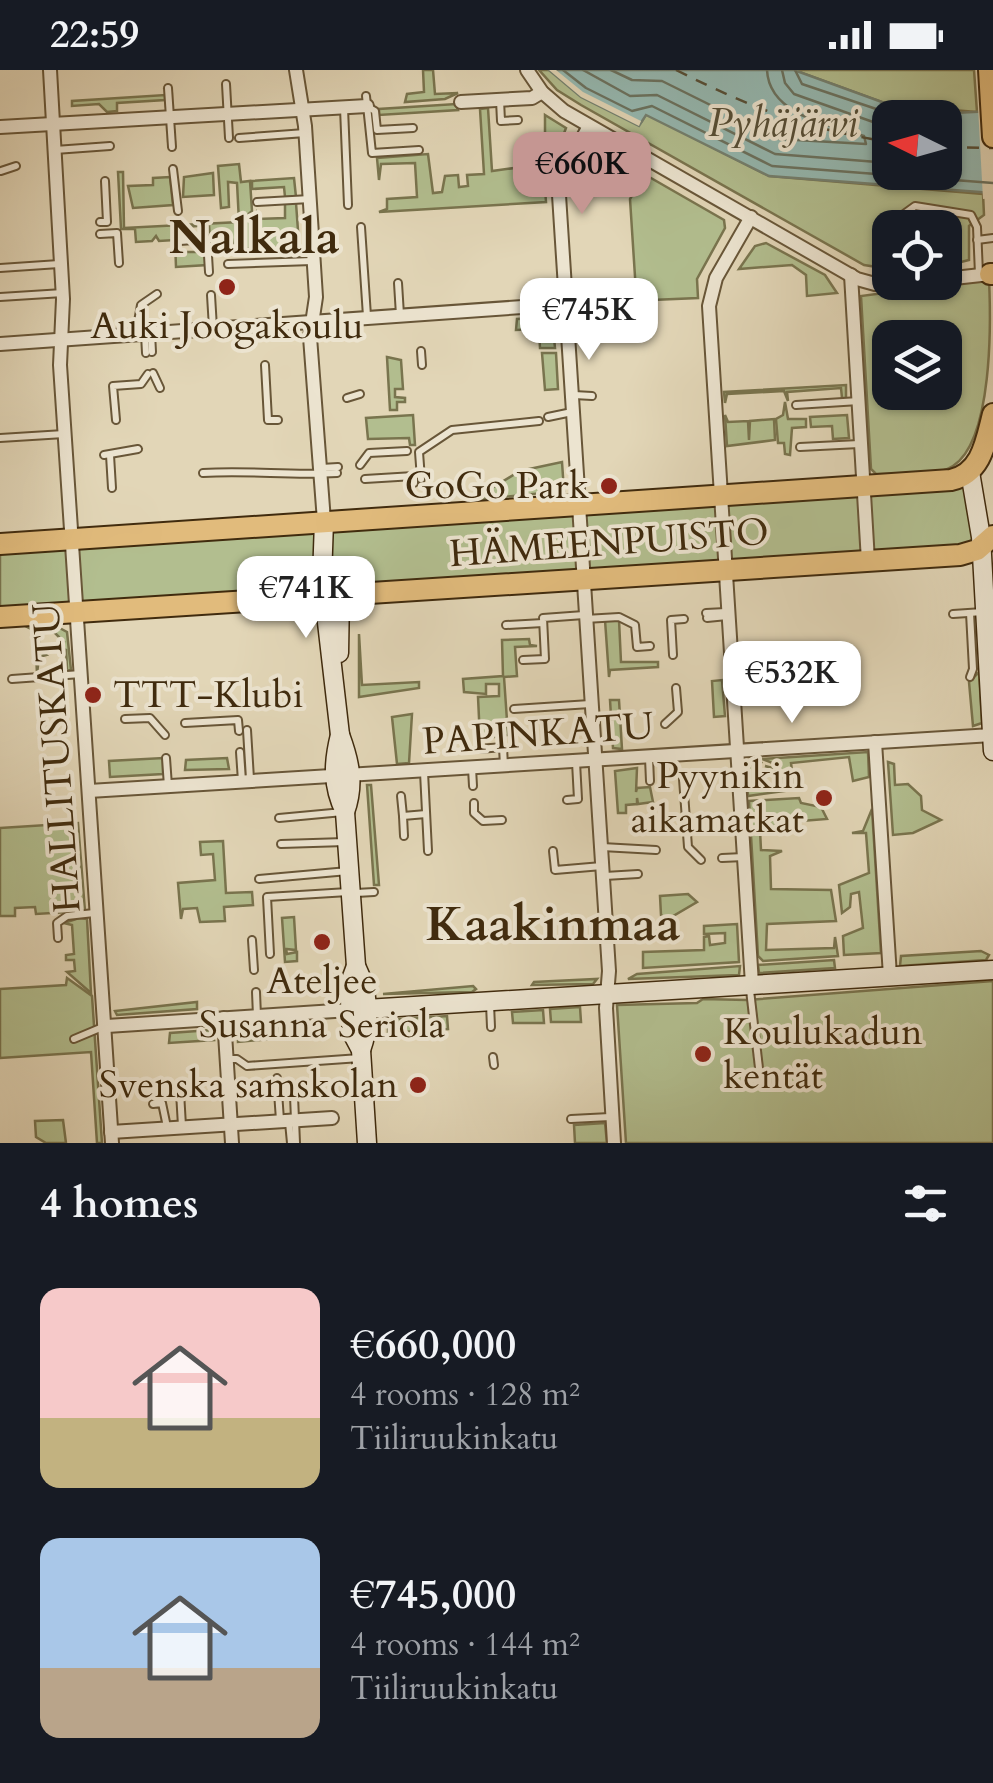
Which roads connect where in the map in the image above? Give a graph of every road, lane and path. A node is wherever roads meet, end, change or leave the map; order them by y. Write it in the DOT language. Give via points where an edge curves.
graph roads {
  1 [pos="50,70"];
  2 [pos="296,70"];
  3 [pos="527,70"];
  4 [pos="989,70"];
  5 [pos="226,84"];
  6 [pos="168,88"];
  7 [pos="542,92"];
  8 [pos="500,100"];
  9 [pos="367,101"];
  10 [pos="461,102"];
  11 [pos="344,108"];
  12 [pos="301,109"];
  13 [pos="228,112"];
  14 [pos="170,116"];
  15 [pos="518,120"];
  16 [pos="53,123"];
  17 [pos="589,126"];
  18 [pos="0,127"];
  19 [pos="414,128"];
  20 [pos="305,133"];
  21 [pos="993,137"];
  22 [pos="228,138"];
  23 [pos="239,138"];
  24 [pos="110,146"];
  25 [pos="172,147"];
  26 [pos="419,150"];
  27 [pos="51,159"];
  28 [pos="16,166"];
  29 [pos="173,168"];
  30 [pos="1,170"];
  31 [pos="105,181"];
  32 [pos="310,199"];
  33 [pos="256,202"];
  34 [pos="348,204"];
  35 [pos="910,210"];
  36 [pos="952,210"];
  37 [pos="178,211"];
  38 [pos="962,213"];
  39 [pos="750,217"];
  40 [pos="100,222"];
  41 [pos="361,227"];
  42 [pos="100,234"];
  43 [pos="993,238"];
  44 [pos="978,240"];
  45 [pos="180,242"];
  46 [pos="314,261"];
  47 [pos="118,263"];
  48 [pos="61,264"];
  49 [pos="228,264"];
  50 [pos="0,268"];
  51 [pos="209,272"];
  52 [pos="988,274"];
  53 [pos="851,275"];
  54 [pos="962,277"];
  55 [pos="872,281"];
  56 [pos="398,282"];
  57 [pos="58,286"];
  58 [pos="157,294"];
  59 [pos="211,295"];
  60 [pos="0,297"];
  61 [pos="565,304"];
  62 [pos="400,315"];
  63 [pos="367,317"];
  64 [pos="312,321"];
  65 [pos="213,328"];
  66 [pos="144,334"];
  67 [pos="61,340"];
  68 [pos="0,344"];
  69 [pos="421,351"];
  70 [pos="149,352"];
  71 [pos="265,365"];
  72 [pos="422,365"];
  73 [pos="160,388"];
  74 [pos="360,394"];
  75 [pos="572,395"];
  76 [pos="592,396"];
  77 [pos="347,398"];
  78 [pos="859,401"];
  79 [pos="796,405"];
  80 [pos="993,414"];
  81 [pos="548,417"];
  82 [pos="574,417"];
  83 [pos="116,420"];
  84 [pos="278,420"];
  85 [pos="539,421"];
  86 [pos="64,434"];
  87 [pos="0,438"];
  88 [pos="862,444"];
  89 [pos="800,447"];
  90 [pos="138,449"];
  91 [pos="407,450"];
  92 [pos="360,466"];
  93 [pos="338,470"];
  94 [pos="321,471"];
  95 [pos="970,472"];
  96 [pos="204,474"];
  97 [pos="364,480"];
  98 [pos="864,486"];
  99 [pos="112,488"];
  100 [pos="718,496"];
  101 [pos="578,505"];
  102 [pos="324,530"];
  103 [pos="72,539"];
  104 [pos="987,542"];
  105 [pos="0,544"];
  106 [pos="868,561"];
  107 [pos="723,570"];
  108 [pos="582,580"];
  109 [pos="333,596"];
  110 [pos="77,612"];
  111 [pos="978,613"];
  112 [pos="726,614"];
  113 [pos="953,614"];
  114 [pos="706,615"];
  115 [pos="585,617"];
  116 [pos="0,618"];
  117 [pos="684,619"];
  118 [pos="543,622"];
  119 [pos="506,625"];
  120 [pos="650,646"];
  121 [pos="673,656"];
  122 [pos="523,660"];
  123 [pos="81,674"];
  124 [pos="970,677"];
  125 [pos="12,678"];
  126 [pos="676,688"];
  127 [pos="591,704"];
  128 [pos="514,710"];
  129 [pos="125,719"];
  130 [pos="184,723"];
  131 [pos="665,724"];
  132 [pos="165,735"];
  133 [pos="992,735"];
  134 [pos="875,742"];
  135 [pos="479,749"];
  136 [pos="737,751"];
  137 [pos="993,751"];
  138 [pos="240,752"];
  139 [pos="648,757"];
  140 [pos="166,758"];
  141 [pos="594,761"];
  142 [pos="576,762"];
  143 [pos="504,766"];
  144 [pos="472,768"];
  145 [pos="424,772"];
  146 [pos="343,776"];
  147 [pos="684,779"];
  148 [pos="246,781"];
  149 [pos="650,781"];
  150 [pos="168,786"];
  151 [pos="472,786"];
  152 [pos="89,791"];
  153 [pos="402,796"];
  154 [pos="567,800"];
  155 [pos="474,803"];
  156 [pos="345,812"];
  157 [pos="426,814"];
  158 [pos="403,816"];
  159 [pos="279,818"];
  160 [pos="502,820"];
  161 [pos="404,836"];
  162 [pos="347,842"];
  163 [pos="281,844"];
  164 [pos="600,847"];
  165 [pos="656,850"];
  166 [pos="428,851"];
  167 [pos="554,851"];
  168 [pos="744,857"];
  169 [pos="722,858"];
  170 [pos="700,860"];
  171 [pos="602,871"];
  172 [pos="302,872"];
  173 [pos="342,872"];
  174 [pos="638,874"];
  175 [pos="260,879"];
  176 [pos="374,892"];
  177 [pos="350,893"];
  178 [pos="97,913"];
  179 [pos="58,938"];
  180 [pos="252,940"];
  181 [pos="270,954"];
  182 [pos="254,970"];
  183 [pos="993,970"];
  184 [pos="890,976"];
  185 [pos="752,984"];
  186 [pos="256,992"];
  187 [pos="607,993"];
  188 [pos="489,1001"];
  189 [pos="358,1010"];
  190 [pos="257,1016"];
  191 [pos="224,1018"];
  192 [pos="107,1026"];
  193 [pos="491,1027"];
  194 [pos="74,1038"];
  195 [pos="361,1054"];
  196 [pos="227,1059"];
  197 [pos="759,1068"];
  198 [pos="277,1078"];
  199 [pos="303,1085"];
  200 [pos="180,1092"];
  201 [pos="153,1104"];
  202 [pos="612,1116"];
  203 [pos="332,1118"];
  204 [pos="572,1119"];
  205 [pos="288,1120"];
  206 [pos="231,1124"];
  207 [pos="175,1128"];
  208 [pos="112,1138"];
  209 [pos="232,1143"];
  210 [pos="294,1143"];
  211 [pos="367,1143"];
  212 [pos="614,1143"];
  1 -- 16 [label="street, HALLITUSKATU"];
  2 -- 12 [label="street"];
  3 -- 7 [label="street"];
  4 -- 21 [label="main road"];
  5 -- 13 [label="lane"];
  6 -- 14 [label="lane"];
  7 -- 8 [label="street"];
  7 -- 17 [label="street"];
  8 -- 10 [label="street"];
  8 -- 15 [label="lane" via="501,121"];
  9 -- 11 [label="street"];
  9 -- 19 [label="lane" via="376,111 377,130"];
  9 -- 26 [label="lane" via="372,152"];
  11 -- 12 [label="street"];
  11 -- 34 [label="lane"];
  12 -- 13 [label="street"];
  12 -- 20 [label="street"];
  13 -- 14 [label="street"];
  13 -- 22 [label="lane"];
  14 -- 16 [label="street"];
  14 -- 25 [label="lane"];
  16 -- 18 [label="street"];
  16 -- 27 [label="street, HALLITUSKATU"];
  17 -- 39 [label="street"];
  17 -- 61 [label="street" via="562,177 555,227"];
  20 -- 23 [label="lane"];
  20 -- 32 [label="street"];
  24 -- 27 [label="lane"];
  27 -- 48 [label="street, HALLITUSKATU" via="64,231"];
  28 -- 30 [label="lane"];
  29 -- 37 [label="lane"];
  31 -- 40 [label="lane" via="108,222"];
  32 -- 33 [label="lane"];
  32 -- 46 [label="street"];
  35 -- 36 [label="lane"];
  38 -- 44 [label="lane" via="971,215"];
  39 -- 53 [label="street"];
  39 -- 100 [label="street" via="716,278 709,306"];
  41 -- 63 [label="lane"];
  42 -- 47 [label="lane" via="116,233"];
  43 -- 44 [label="lane"];
  44 -- 52 [label="lane"];
  45 -- 51 [label="lane" via="207,240"];
  46 -- 49 [label="lane"];
  46 -- 64 [label="street"];
  48 -- 50 [label="lane"];
  48 -- 57 [label="street, HALLITUSKATU"];
  52 -- 54 [label="street"];
  53 -- 55 [label="street"];
  53 -- 78 [label="street"];
  56 -- 62 [label="lane"];
  57 -- 60 [label="lane"];
  57 -- 67 [label="street, HALLITUSKATU"];
  58 -- 66 [label="lane" via="141,304"];
  59 -- 65 [label="lane"];
  61 -- 62 [label="street" via="419,319"];
  61 -- 75 [label="street"];
  62 -- 63 [label="street"];
  63 -- 64 [label="street"];
  64 -- 65 [label="street"];
  64 -- 94 [label="street" via="320,399 311,418"];
  65 -- 66 [label="street"];
  66 -- 67 [label="street"];
  66 -- 70 [label="lane"];
  67 -- 68 [label="street"];
  67 -- 86 [label="street, HALLITUSKATU"];
  69 -- 72 [label="lane"];
  71 -- 84 [label="lane" via="268,420"];
  73 -- 83 [label="lane" via="150,373 141,384 113,386"];
  74 -- 77 [label="lane"];
  75 -- 76 [label="lane"];
  75 -- 82 [label="street"];
  78 -- 79 [label="lane"];
  78 -- 88 [label="street"];
  80 -- 95 [label="main road"];
  81 -- 82 [label="lane"];
  82 -- 101 [label="street"];
  85 -- 97 [label="lane" via="452,430 419,452 418,481"];
  86 -- 87 [label="lane"];
  86 -- 103 [label="street, HALLITUSKATU" via="72,457"];
  88 -- 89 [label="lane"];
  88 -- 98 [label="street"];
  90 -- 99 [label="lane" via="107,455"];
  91 -- 92 [label="lane" via="368,453"];
  93 -- 94 [label="lane"];
  94 -- 96 [label="lane"];
  94 -- 102 [label="street"];
  95 -- 98 [label="main road, HÄMEENPUISTO" via="951,480"];
  95 -- 104 [label="street"];
  98 -- 100 [label="main road, HÄMEENPUISTO"];
  98 -- 106 [label="street"];
  100 -- 101 [label="main road, HÄMEENPUISTO"];
  100 -- 107 [label="street"];
  101 -- 102 [label="main road, HÄMEENPUISTO" via="419,510"];
  101 -- 108 [label="street"];
  102 -- 103 [label="main road, HÄMEENPUISTO"];
  102 -- 109 [label="street" via="321,556"];
  103 -- 105 [label="main road, HÄMEENPUISTO"];
  103 -- 110 [label="street, HALLITUSKATU"];
  104 -- 106 [label="main road, HÄMEENPUISTO" via="960,555"];
  104 -- 111 [label="street"];
  106 -- 107 [label="main road, HÄMEENPUISTO"];
  107 -- 108 [label="main road, HÄMEENPUISTO"];
  107 -- 112 [label="street"];
  108 -- 109 [label="main road, HÄMEENPUISTO"];
  108 -- 115 [label="street"];
  109 -- 110 [label="main road, HÄMEENPUISTO"];
  109 -- 146 [label="street"];
  110 -- 116 [label="main road, HÄMEENPUISTO"];
  110 -- 123 [label="street, HALLITUSKATU"];
  111 -- 113 [label="lane"];
  111 -- 124 [label="lane"];
  111 -- 133 [label="street"];
  112 -- 114 [label="lane"];
  112 -- 136 [label="street"];
  115 -- 118 [label="lane"];
  115 -- 120 [label="lane" via="619,616 636,625 637,647"];
  115 -- 127 [label="street"];
  117 -- 121 [label="lane" via="671,620"];
  118 -- 119 [label="lane"];
  118 -- 122 [label="lane" via="545,658"];
  123 -- 125 [label="lane"];
  123 -- 152 [label="street, HALLITUSKATU"];
  126 -- 131 [label="lane" via="678,712"];
  127 -- 128 [label="lane"];
  127 -- 141 [label="street"];
  129 -- 132 [label="lane" via="150,718"];
  130 -- 148 [label="lane" via="238,720"];
  133 -- 134 [label="street, PAPINKATU"];
  133 -- 137 [label="street"];
  134 -- 136 [label="street, PAPINKATU"];
  134 -- 184 [label="street"];
  135 -- 143 [label="lane" via="503,747"];
  136 -- 139 [label="street, PAPINKATU"];
  136 -- 168 [label="street"];
  138 -- 148 [label="lane"];
  139 -- 141 [label="street, PAPINKATU"];
  139 -- 149 [label="lane"];
  140 -- 150 [label="lane"];
  141 -- 142 [label="street, PAPINKATU"];
  141 -- 164 [label="street"];
  142 -- 143 [label="street, PAPINKATU"];
  142 -- 154 [label="lane" via="578,800"];
  143 -- 144 [label="street, PAPINKATU"];
  144 -- 145 [label="street, PAPINKATU"];
  144 -- 151 [label="lane"];
  145 -- 146 [label="street, PAPINKATU"];
  145 -- 157 [label="lane"];
  146 -- 148 [label="street, PAPINKATU"];
  146 -- 156 [label="street" via="352,794"];
  147 -- 170 [label="lane" via="688,847"];
  148 -- 150 [label="street, PAPINKATU"];
  150 -- 152 [label="street, PAPINKATU"];
  152 -- 178 [label="street, HALLITUSKATU"];
  153 -- 158 [label="lane"];
  155 -- 160 [label="lane" via="484,821"];
  156 -- 159 [label="lane"];
  156 -- 162 [label="street"];
  157 -- 158 [label="lane"];
  157 -- 166 [label="lane"];
  158 -- 161 [label="lane"];
  162 -- 163 [label="lane"];
  162 -- 173 [label="street"];
  164 -- 165 [label="lane"];
  164 -- 171 [label="street"];
  167 -- 171 [label="lane" via="555,870"];
  168 -- 169 [label="lane"];
  168 -- 185 [label="street"];
  171 -- 174 [label="lane"];
  171 -- 187 [label="street"];
  172 -- 173 [label="lane"];
  173 -- 175 [label="lane"];
  173 -- 177 [label="street"];
  176 -- 177 [label="lane"];
  177 -- 181 [label="lane" via="267,897"];
  177 -- 189 [label="street" via="356,966 348,985"];
  178 -- 179 [label="lane" via="67,916 58,924"];
  178 -- 192 [label="street, HALLITUSKATU"];
  180 -- 182 [label="lane"];
  183 -- 184 [label="street"];
  184 -- 185 [label="street"];
  185 -- 187 [label="street"];
  185 -- 197 [label="lane"];
  186 -- 190 [label="lane"];
  187 -- 188 [label="street"];
  187 -- 202 [label="street"];
  188 -- 189 [label="street"];
  188 -- 193 [label="lane"];
  189 -- 190 [label="street"];
  189 -- 195 [label="street" via="352,1034"];
  190 -- 191 [label="street"];
  191 -- 192 [label="street"];
  191 -- 196 [label="street"];
  192 -- 194 [label="lane"];
  192 -- 208 [label="street, HALLITUSKATU"];
  195 -- 196 [label="lane" via="247,1066"];
  195 -- 211 [label="street"];
  196 -- 206 [label="street"];
  198 -- 205 [label="lane"];
  199 -- 205 [label="lane"];
  200 -- 207 [label="lane"];
  201 -- 207 [label="lane" via="162,1103"];
  202 -- 204 [label="lane"];
  202 -- 212 [label="street"];
  203 -- 205 [label="street"];
  205 -- 206 [label="street"];
  205 -- 210 [label="lane"];
  206 -- 207 [label="street"];
  206 -- 209 [label="street"];
  207 -- 208 [label="street"];
}
